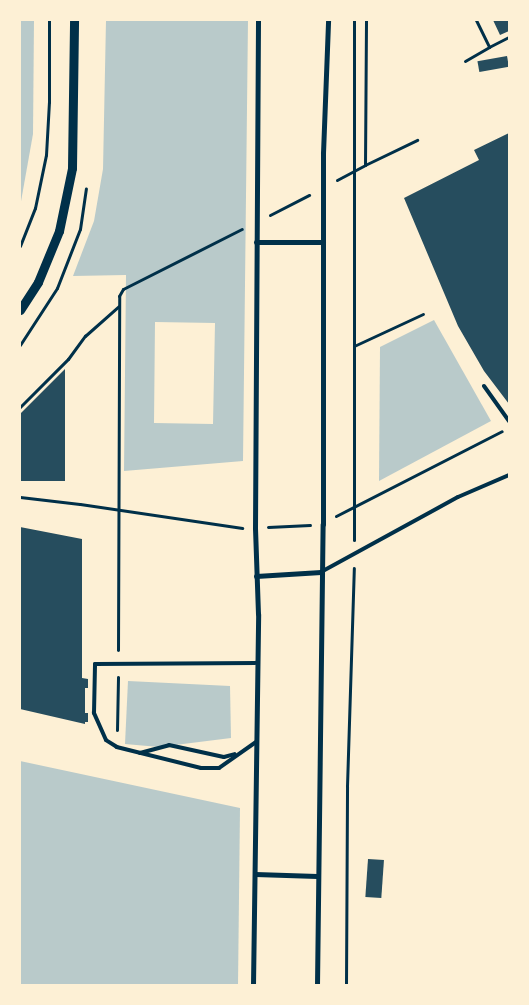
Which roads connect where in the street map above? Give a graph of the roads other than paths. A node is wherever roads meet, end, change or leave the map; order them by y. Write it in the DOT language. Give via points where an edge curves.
graph roads {
  1 [pos="74,20"];
  2 [pos="258,20"];
  3 [pos="328,20"];
  4 [pos="256,242"];
  5 [pos="322,242"];
  6 [pos="20,310"];
  7 [pos="484,386"];
  8 [pos="509,421"];
  9 [pos="509,475"];
  10 [pos="321,572"];
  11 [pos="256,576"];
  12 [pos="257,663"];
  13 [pos="256,742"];
  14 [pos="140,753"];
  15 [pos="238,753"];
  16 [pos="255,874"];
  17 [pos="318,876"];
  18 [pos="253,985"];
  19 [pos="317,985"];
  1 -- 6 [label="street" via="72,168 59,231 38,282"];
  2 -- 4 [label="street"];
  3 -- 5 [label="street"];
  4 -- 5 [label="street"];
  4 -- 11 [label="street"];
  5 -- 10 [label="street"];
  7 -- 8 [label="lane"];
  9 -- 10 [label="lane" via="458,496"];
  10 -- 11 [label="street"];
  10 -- 17 [label="street"];
  11 -- 12 [label="street"];
  12 -- 13 [label="street"];
  12 -- 14 [label="lane" via="95,664 94,714 106,740"];
  13 -- 15 [label="lane"];
  13 -- 16 [label="street"];
  14 -- 15 [label="lane" via="169,745 224,757"];
  14 -- 15 [label="lane" via="201,768 220,768"];
  16 -- 17 [label="street"];
  16 -- 18 [label="street"];
  17 -- 19 [label="street"];
}
